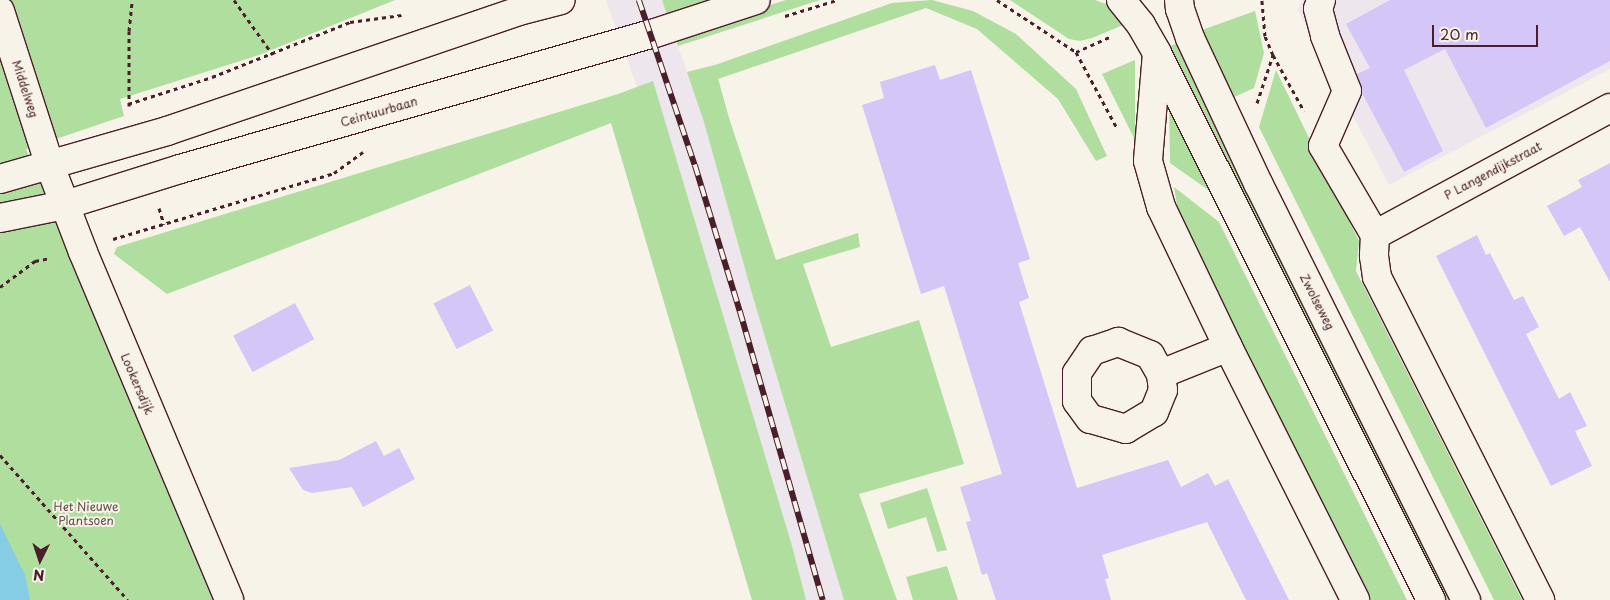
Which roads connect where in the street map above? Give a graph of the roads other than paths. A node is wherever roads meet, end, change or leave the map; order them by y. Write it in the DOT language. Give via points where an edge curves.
graph roads {
  1 [pos="561,0"];
  2 [pos="756,0"];
  3 [pos="1121,0"];
  4 [pos="1179,0"];
  5 [pos="1321,0"];
  6 [pos="0,12"];
  7 [pos="1157,53"];
  8 [pos="1610,108"];
  9 [pos="50,166"];
  10 [pos="0,179"];
  11 [pos="65,205"];
  12 [pos="0,218"];
  13 [pos="1375,235"];
  14 [pos="1228,347"];
  15 [pos="1161,374"];
  16 [pos="228,600"];
  17 [pos="1356,600"];
  18 [pos="1431,600"];
  19 [pos="1466,600"];
  20 [pos="1540,600"];
  1 -- 9 [label="street" via="167,131"];
  2 -- 11 [label="street, Ceintuurbaan" via="652,34"];
  3 -- 7 [label="street"];
  4 -- 19 [label="street, Zwolseweg" via="1190,38 1259,185"];
  5 -- 13 [label="street" via="1318,9 1325,36 1347,91 1323,146"];
  6 -- 9 [label="street, Middelweg"];
  7 -- 14 [label="street" via="1148,161 1161,207"];
  7 -- 18 [label="street"];
  8 -- 13 [label="street, P Langendijkstraat"];
  9 -- 10 [label="street"];
  9 -- 11 [label="street, Lookersdijk"];
  11 -- 12 [label="street, Ceintuurbaan"];
  11 -- 16 [label="street, Lookersdijk"];
  13 -- 20 [label="street" via="1377,277"];
  14 -- 15 [label="street"];
  14 -- 17 [label="street"];
}
